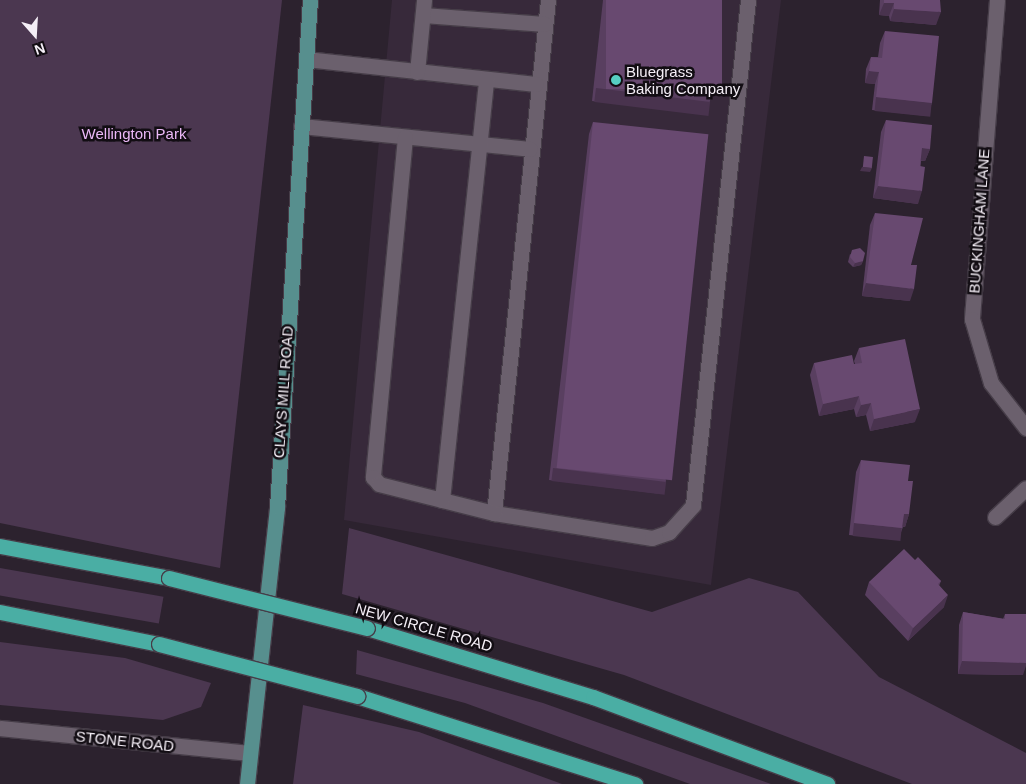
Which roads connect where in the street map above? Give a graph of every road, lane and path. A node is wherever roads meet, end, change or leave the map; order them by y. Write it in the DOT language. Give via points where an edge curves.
graph roads {
  1 [pos="310,0"];
  2 [pos="424,0"];
  3 [pos="548,0"];
  4 [pos="748,0"];
  5 [pos="998,0"];
  6 [pos="423,16"];
  7 [pos="545,24"];
  8 [pos="306,59"];
  9 [pos="417,72"];
  10 [pos="486,79"];
  11 [pos="536,84"];
  12 [pos="301,126"];
  13 [pos="405,137"];
  14 [pos="479,144"];
  15 [pos="530,149"];
  16 [pos="1026,428"];
  17 [pos="1026,488"];
  18 [pos="442,500"];
  19 [pos="494,513"];
  20 [pos="995,517"];
  21 [pos="0,546"];
  22 [pos="0,612"];
  23 [pos="0,728"];
  24 [pos="250,753"];
  25 [pos="246,784"];
  26 [pos="635,784"];
  27 [pos="827,784"];
  1 -- 8 [label="main road, CLAYS MILL ROAD"];
  2 -- 6 [label="street"];
  3 -- 7 [label="street"];
  4 -- 19 [label="street" via="693,505 669,532 652,538"];
  5 -- 16 [label="street, BUCKINGHAM LANE" via="972,319 991,383"];
  6 -- 7 [label="street"];
  6 -- 9 [label="street"];
  7 -- 11 [label="street"];
  8 -- 9 [label="street"];
  8 -- 12 [label="main road, CLAYS MILL ROAD"];
  9 -- 10 [label="street"];
  10 -- 11 [label="street"];
  10 -- 14 [label="street"];
  11 -- 15 [label="street"];
  12 -- 13 [label="street"];
  12 -- 24 [label="main road, CLAYS MILL ROAD" via="276,507"];
  13 -- 14 [label="street"];
  13 -- 18 [label="street" via="373,477 379,484"];
  14 -- 15 [label="street"];
  14 -- 18 [label="street"];
  15 -- 19 [label="street"];
  17 -- 20 [label="street"];
  18 -- 19 [label="street"];
  21 -- 27 [label="highway, NEW CIRCLE ROAD, bridge" via="169,578 367,628 593,697"];
  22 -- 26 [label="highway, bridge" via="159,644 356,696"];
  23 -- 24 [label="street, STONE ROAD"];
  24 -- 25 [label="main road, CLAYS MILL ROAD"];
}
